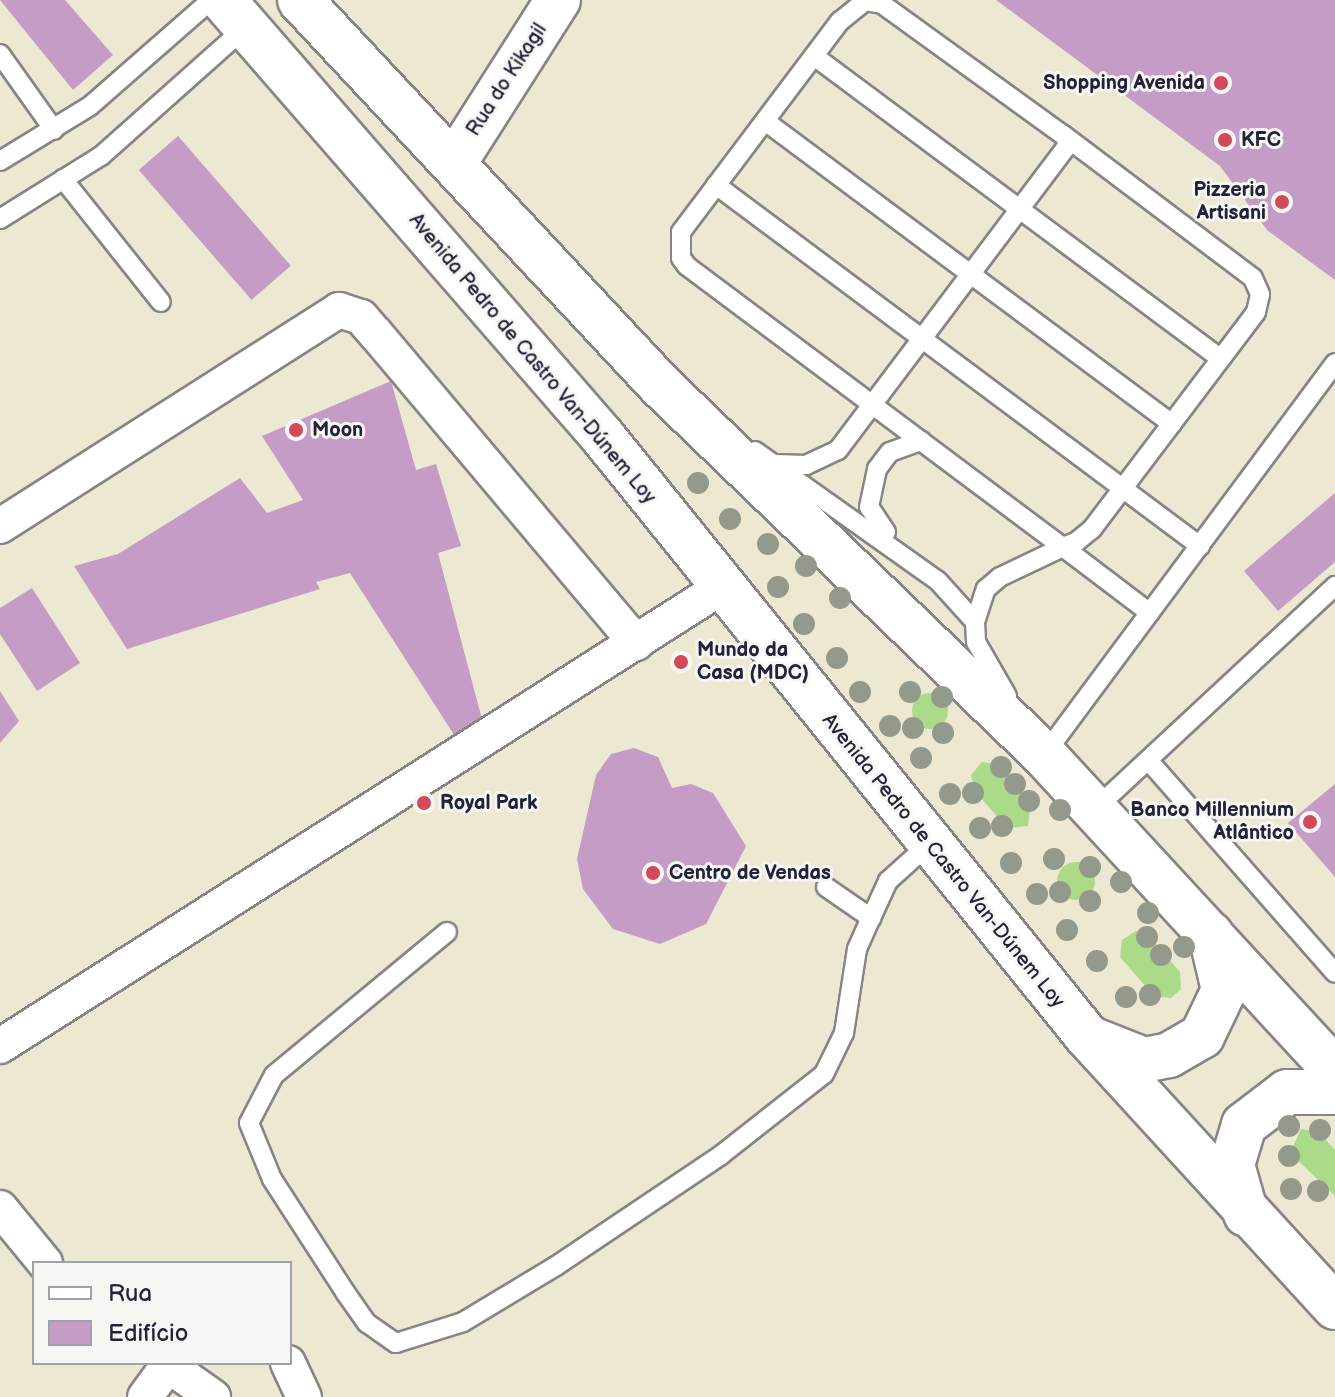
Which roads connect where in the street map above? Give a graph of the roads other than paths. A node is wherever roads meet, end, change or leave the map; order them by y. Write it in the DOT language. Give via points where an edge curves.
graph roads {
  1 [pos="211,0"];
  2 [pos="300,0"];
  3 [pos="558,0"];
  4 [pos="235,13"];
  5 [pos="0,54"];
  6 [pos="814,56"];
  7 [pos="765,121"];
  8 [pos="54,130"];
  9 [pos="1071,141"];
  10 [pos="456,160"];
  11 [pos="0,161"];
  12 [pos="63,179"];
  13 [pos="716,185"];
  14 [pos="1021,209"];
  15 [pos="0,219"];
  16 [pos="972,274"];
  17 [pos="161,302"];
  18 [pos="923,340"];
  19 [pos="1221,359"];
  20 [pos="1335,363"];
  21 [pos="661,386"];
  22 [pos="874,405"];
  23 [pos="1172,424"];
  24 [pos="921,441"];
  25 [pos="773,464"];
  26 [pos="1123,489"];
  27 [pos="0,526"];
  28 [pos="1200,546"];
  29 [pos="1063,547"];
  30 [pos="908,553"];
  31 [pos="1335,586"];
  32 [pos="722,587"];
  33 [pos="1150,613"];
  34 [pos="975,622"];
  35 [pos="636,643"];
  36 [pos="1044,755"];
  37 [pos="1148,760"];
  38 [pos="1095,809"];
  39 [pos="929,844"];
  40 [pos="826,887"];
  41 [pos="871,918"];
  42 [pos="1206,927"];
  43 [pos="447,932"];
  44 [pos="1335,973"];
  45 [pos="1086,1035"];
  46 [pos="0,1046"];
  47 [pos="1335,1070"];
  48 [pos="1335,1092"];
  49 [pos="0,1208"];
  50 [pos="1255,1225"];
  51 [pos="43,1261"];
  52 [pos="1335,1307"];
  53 [pos="166,1365"];
  54 [pos="168,1365"];
  55 [pos="289,1365"];
  56 [pos="145,1397"];
  57 [pos="213,1397"];
  58 [pos="304,1397"];
  1 -- 8 [label="lane"];
  2 -- 10 [label="main road"];
  3 -- 10 [label="main road, Rua do Kikagil"];
  4 -- 12 [label="lane" via="101,156"];
  4 -- 32 [label="main road, Avenida Pedro de Castro Van-Dúnem Loy" via="603,437"];
  5 -- 8 [label="lane"];
  6 -- 7 [label="lane"];
  6 -- 9 [label="lane" via="851,7 874,1"];
  6 -- 14 [label="lane"];
  7 -- 13 [label="lane"];
  7 -- 16 [label="lane"];
  8 -- 11 [label="lane"];
  9 -- 14 [label="lane"];
  9 -- 19 [label="lane" via="1258,285 1256,312"];
  10 -- 21 [label="main road"];
  12 -- 15 [label="lane"];
  12 -- 17 [label="lane"];
  13 -- 18 [label="lane"];
  13 -- 22 [label="lane" via="681,232 681,258"];
  14 -- 16 [label="lane"];
  14 -- 19 [label="lane"];
  16 -- 18 [label="lane"];
  16 -- 23 [label="lane"];
  18 -- 22 [label="lane"];
  18 -- 26 [label="lane"];
  19 -- 23 [label="lane"];
  20 -- 28 [label="lane"];
  21 -- 25 [label="lane"];
  21 -- 36 [label="main road"];
  22 -- 24 [label="lane"];
  22 -- 25 [label="lane" via="838,450 806,465"];
  23 -- 26 [label="lane"];
  24 -- 29 [label="lane"];
  24 -- 30 [label="lane" via="890,452 870,488 878,524"];
  25 -- 30 [label="lane"];
  26 -- 28 [label="lane"];
  26 -- 29 [label="lane" via="1085,537"];
  27 -- 35 [label="street" via="339,310 376,334"];
  28 -- 33 [label="lane"];
  29 -- 33 [label="lane"];
  29 -- 34 [label="lane" via="1000,577 986,589"];
  30 -- 34 [label="lane"];
  31 -- 37 [label="lane"];
  32 -- 35 [label="street"];
  32 -- 39 [label="main road, Avenida Pedro de Castro Van-Dúnem Loy"];
  33 -- 36 [label="lane"];
  34 -- 36 [label="lane" via="987,666"];
  35 -- 46 [label="street"];
  36 -- 38 [label="main road"];
  37 -- 38 [label="lane"];
  37 -- 44 [label="lane"];
  38 -- 42 [label="main road"];
  39 -- 41 [label="lane" via="888,881"];
  39 -- 45 [label="main road, Avenida Pedro de Castro Van-Dúnem Loy"];
  40 -- 41 [label="lane"];
  41 -- 43 [label="lane" via="857,949 844,1033 824,1074 721,1155 556,1266 463,1322 396,1343 367,1323 345,1292 272,1179 249,1123 274,1075"];
  42 -- 45 [label="main road" via="1219,951 1224,990 1202,1036 1169,1055 1144,1060 1107,1050"];
  42 -- 47 [label="main road"];
  45 -- 50 [label="main road, Avenida Pedro de Castro Van-Dúnem Loy"];
  48 -- 50 [label="main road" via="1287,1092 1244,1125 1233,1178"];
  49 -- 51 [label="street"];
  50 -- 52 [label="main road, Avenida Pedro de Castro Van-Dúnem Loy"];
  53 -- 56 [label="street"];
  54 -- 57 [label="street"];
  55 -- 58 [label="street"];
}
